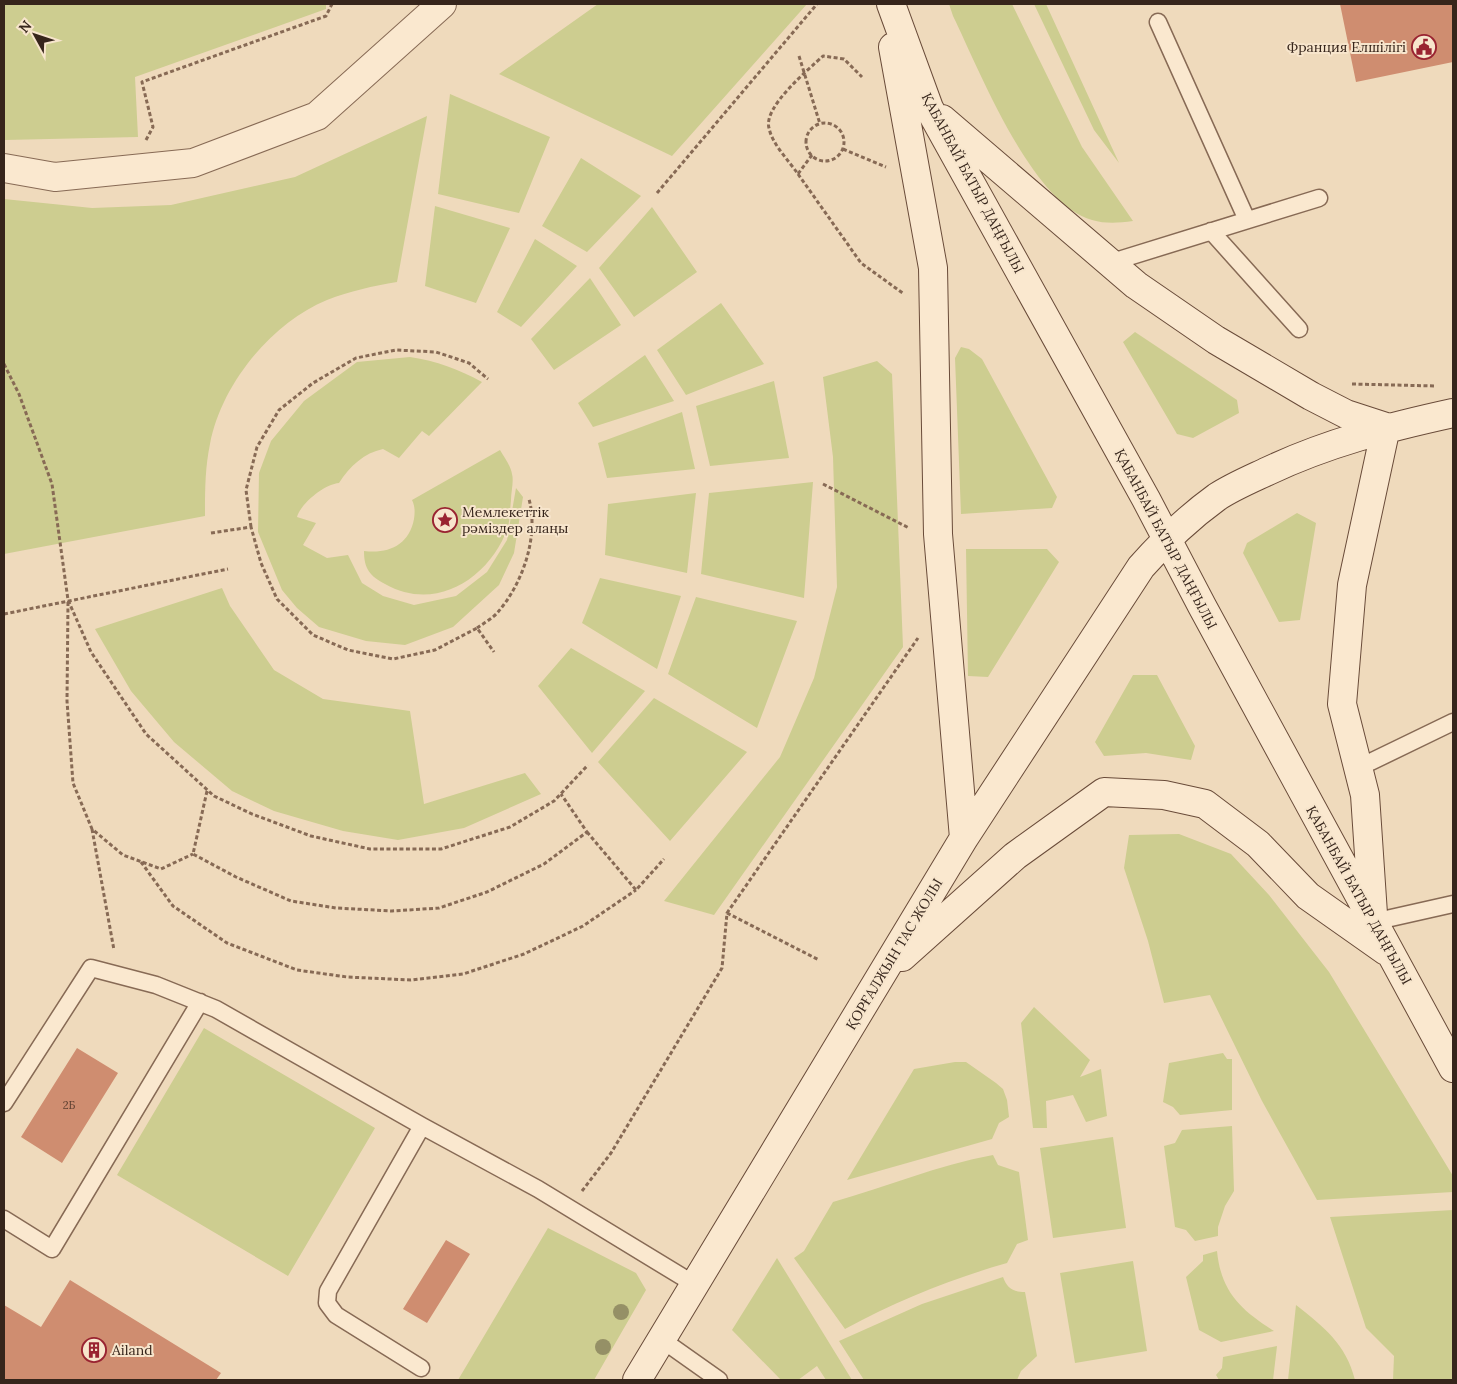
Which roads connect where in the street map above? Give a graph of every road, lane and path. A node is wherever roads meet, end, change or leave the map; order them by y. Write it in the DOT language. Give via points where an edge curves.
graph roads {
  1 [pos="332,4"];
  2 [pos="442,4"];
  3 [pos="817,4"];
  4 [pos="885,4"];
  5 [pos="891,4"];
  6 [pos="1158,22"];
  7 [pos="799,56"];
  8 [pos="804,73"];
  9 [pos="862,77"];
  10 [pos="929,108"];
  11 [pos="820,124"];
  12 [pos="143,142"];
  13 [pos="843,149"];
  14 [pos="812,155"];
  15 [pos="4,168"];
  16 [pos="890,168"];
  17 [pos="798,174"];
  18 [pos="657,193"];
  19 [pos="1319,198"];
  20 [pos="1247,220"];
  21 [pos="1211,232"];
  22 [pos="1109,263"];
  23 [pos="904,294"];
  24 [pos="1299,329"];
  25 [pos="4,364"];
  26 [pos="488,379"];
  27 [pos="1343,384"];
  28 [pos="1438,386"];
  29 [pos="1453,413"];
  30 [pos="1386,427"];
  31 [pos="823,484"];
  32 [pos="529,499"];
  33 [pos="251,527"];
  34 [pos="913,530"];
  35 [pos="211,533"];
  36 [pos="1166,538"];
  37 [pos="228,569"];
  38 [pos="68,600"];
  39 [pos="4,614"];
  40 [pos="477,628"];
  41 [pos="919,635"];
  42 [pos="494,652"];
  43 [pos="1453,722"];
  44 [pos="588,765"];
  45 [pos="1358,768"];
  46 [pos="207,790"];
  47 [pos="561,794"];
  48 [pos="92,829"];
  49 [pos="587,832"];
  50 [pos="964,838"];
  51 [pos="193,854"];
  52 [pos="664,860"];
  53 [pos="141,862"];
  54 [pos="636,890"];
  55 [pos="1453,904"];
  56 [pos="727,912"];
  57 [pos="1374,922"];
  58 [pos="1391,955"];
  59 [pos="819,960"];
  60 [pos="119,976"];
  61 [pos="880,976"];
  62 [pos="200,1002"];
  63 [pos="1453,1068"];
  64 [pos="4,1104"];
  65 [pos="422,1126"];
  66 [pos="569,1208"];
  67 [pos="4,1219"];
  68 [pos="694,1284"];
  69 [pos="661,1339"];
  70 [pos="421,1368"];
  71 [pos="637,1380"];
  72 [pos="719,1380"];
  1 -- 12 [label="path" via="326,16 142,82 153,127"];
  2 -- 15 [label="main road" via="317,116 193,163 55,177"];
  3 -- 18 [label="path"];
  4 -- 50 [label="main road" via="933,268 938,534"];
  5 -- 10 [label="main road, ҚАБАНБАЙ БАТЫР ДАҢҒЫЛЫ"];
  6 -- 20 [label="lane"];
  7 -- 8 [label="path"];
  8 -- 9 [label="path" via="823,56 844,59"];
  8 -- 11 [label="path"];
  8 -- 17 [label="path" via="775,105 769,115 768,126 770,134"];
  10 -- 22 [label="main road"];
  10 -- 36 [label="main road, ҚАБАНБАЙ БАТЫР ДАҢҒЫЛЫ"];
  11 -- 13 [label="path" via="838,128 844,140"];
  11 -- 14 [label="path" via="808,136 807,147"];
  13 -- 14 [label="path" via="832,160 819,160"];
  13 -- 16 [label="path"];
  14 -- 17 [label="path"];
  17 -- 23 [label="path" via="860,263"];
  19 -- 20 [label="lane"];
  20 -- 21 [label="lane"];
  21 -- 22 [label="lane"];
  21 -- 24 [label="lane"];
  22 -- 30 [label="main road" via="1216,340 1303,392 1346,414"];
  25 -- 38 [label="path" via="19,394 52,484"];
  26 -- 33 [label="path" via="469,363 436,352 396,350 356,358 314,383 279,410 256,447 246,490"];
  27 -- 28 [label="path"];
  29 -- 30 [label="main road, ҚОРҒАЛЖЫН ТАС ЖОЛЫ"];
  30 -- 36 [label="main road, ҚОРҒАЛЖЫН ТАС ЖОЛЫ" via="1308,452 1259,475 1218,496"];
  30 -- 45 [label="main road" via="1352,584 1342,704"];
  31 -- 34 [label="path"];
  32 -- 40 [label="path" via="532,511 530,547 518,583 498,613"];
  33 -- 35 [label="path"];
  33 -- 40 [label="path" via="276,599 314,635 331,643 348,650 393,659 436,650"];
  36 -- 50 [label="main road, ҚОРҒАЛЖЫН ТАС ЖОЛЫ" via="1121,594"];
  36 -- 57 [label="main road, ҚАБАНБАЙ БАТЫР ДАҢҒЫЛЫ"];
  37 -- 38 [label="path"];
  38 -- 39 [label="path"];
  38 -- 46 [label="path" via="91,652 146,734"];
  38 -- 48 [label="path" via="68,701 73,783"];
  40 -- 42 [label="path"];
  41 -- 56 [label="path"];
  43 -- 45 [label="lane"];
  44 -- 47 [label="path"];
  45 -- 57 [label="main road" via="1365,795"];
  46 -- 47 [label="path" via="252,814 311,836 370,849 441,849 510,827"];
  46 -- 51 [label="path"];
  47 -- 49 [label="path"];
  48 -- 53 [label="path" via="124,855"];
  48 -- 60 [label="path"];
  49 -- 51 [label="path" via="544,864 487,892 439,908 392,911 291,902"];
  49 -- 54 [label="path"];
  50 -- 61 [label="main road, ҚОРҒАЛЖЫН ТАС ЖОЛЫ"];
  51 -- 53 [label="path" via="161,869"];
  52 -- 54 [label="path"];
  53 -- 54 [label="path" via="173,906 227,943 297,970 374,978 411,980 463,974 515,957 583,926"];
  55 -- 57 [label="lane"];
  56 -- 59 [label="path"];
  56 -- 66 [label="path" via="722,968 611,1153"];
  57 -- 58 [label="main road, ҚАБАНБАЙ БАТЫР ДАҢҒЫЛЫ"];
  58 -- 61 [label="main road" via="1308,896 1258,844 1205,804 1164,795 1104,792 1015,856"];
  58 -- 63 [label="main road, ҚАБАНБАЙ БАТЫР ДАҢҒЫЛЫ"];
  60 -- 62 [label="lane" via="156,985"];
  60 -- 64 [label="lane" via="92,968"];
  61 -- 68 [label="main road, ҚОРҒАЛЖЫН ТАС ЖОЛЫ"];
  62 -- 65 [label="lane"];
  62 -- 67 [label="lane" via="52,1249"];
  65 -- 66 [label="lane"];
  65 -- 70 [label="lane" via="328,1291 327,1303 336,1316"];
  66 -- 68 [label="lane"];
  68 -- 69 [label="main road, ҚОРҒАЛЖЫН ТАС ЖОЛЫ"];
  69 -- 71 [label="main road, ҚОРҒАЛЖЫН ТАС ЖОЛЫ"];
  69 -- 72 [label="lane"];
}
